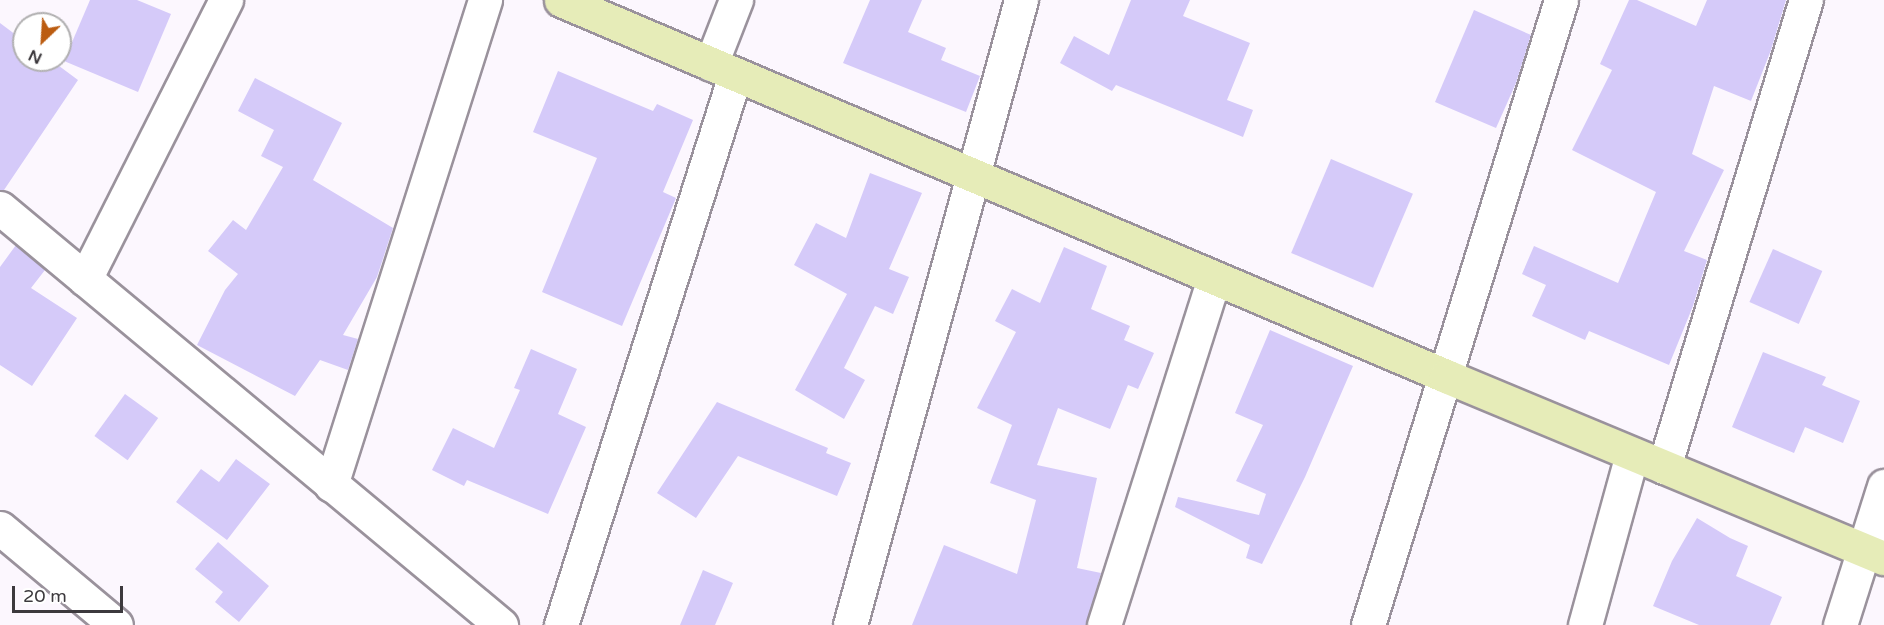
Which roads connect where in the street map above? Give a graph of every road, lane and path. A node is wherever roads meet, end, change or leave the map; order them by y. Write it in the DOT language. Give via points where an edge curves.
graph roads {
  1 [pos="226,0"];
  2 [pos="485,0"];
  3 [pos="561,0"];
  4 [pos="736,0"];
  5 [pos="1021,0"];
  6 [pos="1561,0"];
  7 [pos="1806,0"];
  8 [pos="723,69"];
  9 [pos="974,176"];
  10 [pos="0,208"];
  11 [pos="1214,278"];
  12 [pos="85,279"];
  13 [pos="1446,376"];
  14 [pos="1632,454"];
  15 [pos="1664,467"];
  16 [pos="331,484"];
  17 [pos="1884,486"];
  18 [pos="0,528"];
  19 [pos="1874,554"];
  20 [pos="116,625"];
  21 [pos="501,625"];
  22 [pos="561,625"];
  23 [pos="850,625"];
  24 [pos="1104,625"];
  25 [pos="1368,625"];
  26 [pos="1586,625"];
  27 [pos="1840,625"];
  1 -- 12 [label="street"];
  2 -- 16 [label="street"];
  3 -- 8 [label="street"];
  4 -- 8 [label="street"];
  5 -- 9 [label="street"];
  6 -- 13 [label="street"];
  7 -- 15 [label="street"];
  8 -- 9 [label="street"];
  8 -- 22 [label="street"];
  9 -- 11 [label="street"];
  9 -- 23 [label="street"];
  10 -- 12 [label="street"];
  11 -- 13 [label="street"];
  11 -- 24 [label="street"];
  12 -- 16 [label="street"];
  13 -- 14 [label="street"];
  13 -- 25 [label="street"];
  14 -- 15 [label="street"];
  14 -- 26 [label="street"];
  15 -- 19 [label="street"];
  16 -- 21 [label="street"];
  17 -- 19 [label="street"];
  18 -- 20 [label="street"];
  19 -- 27 [label="street"];
}
